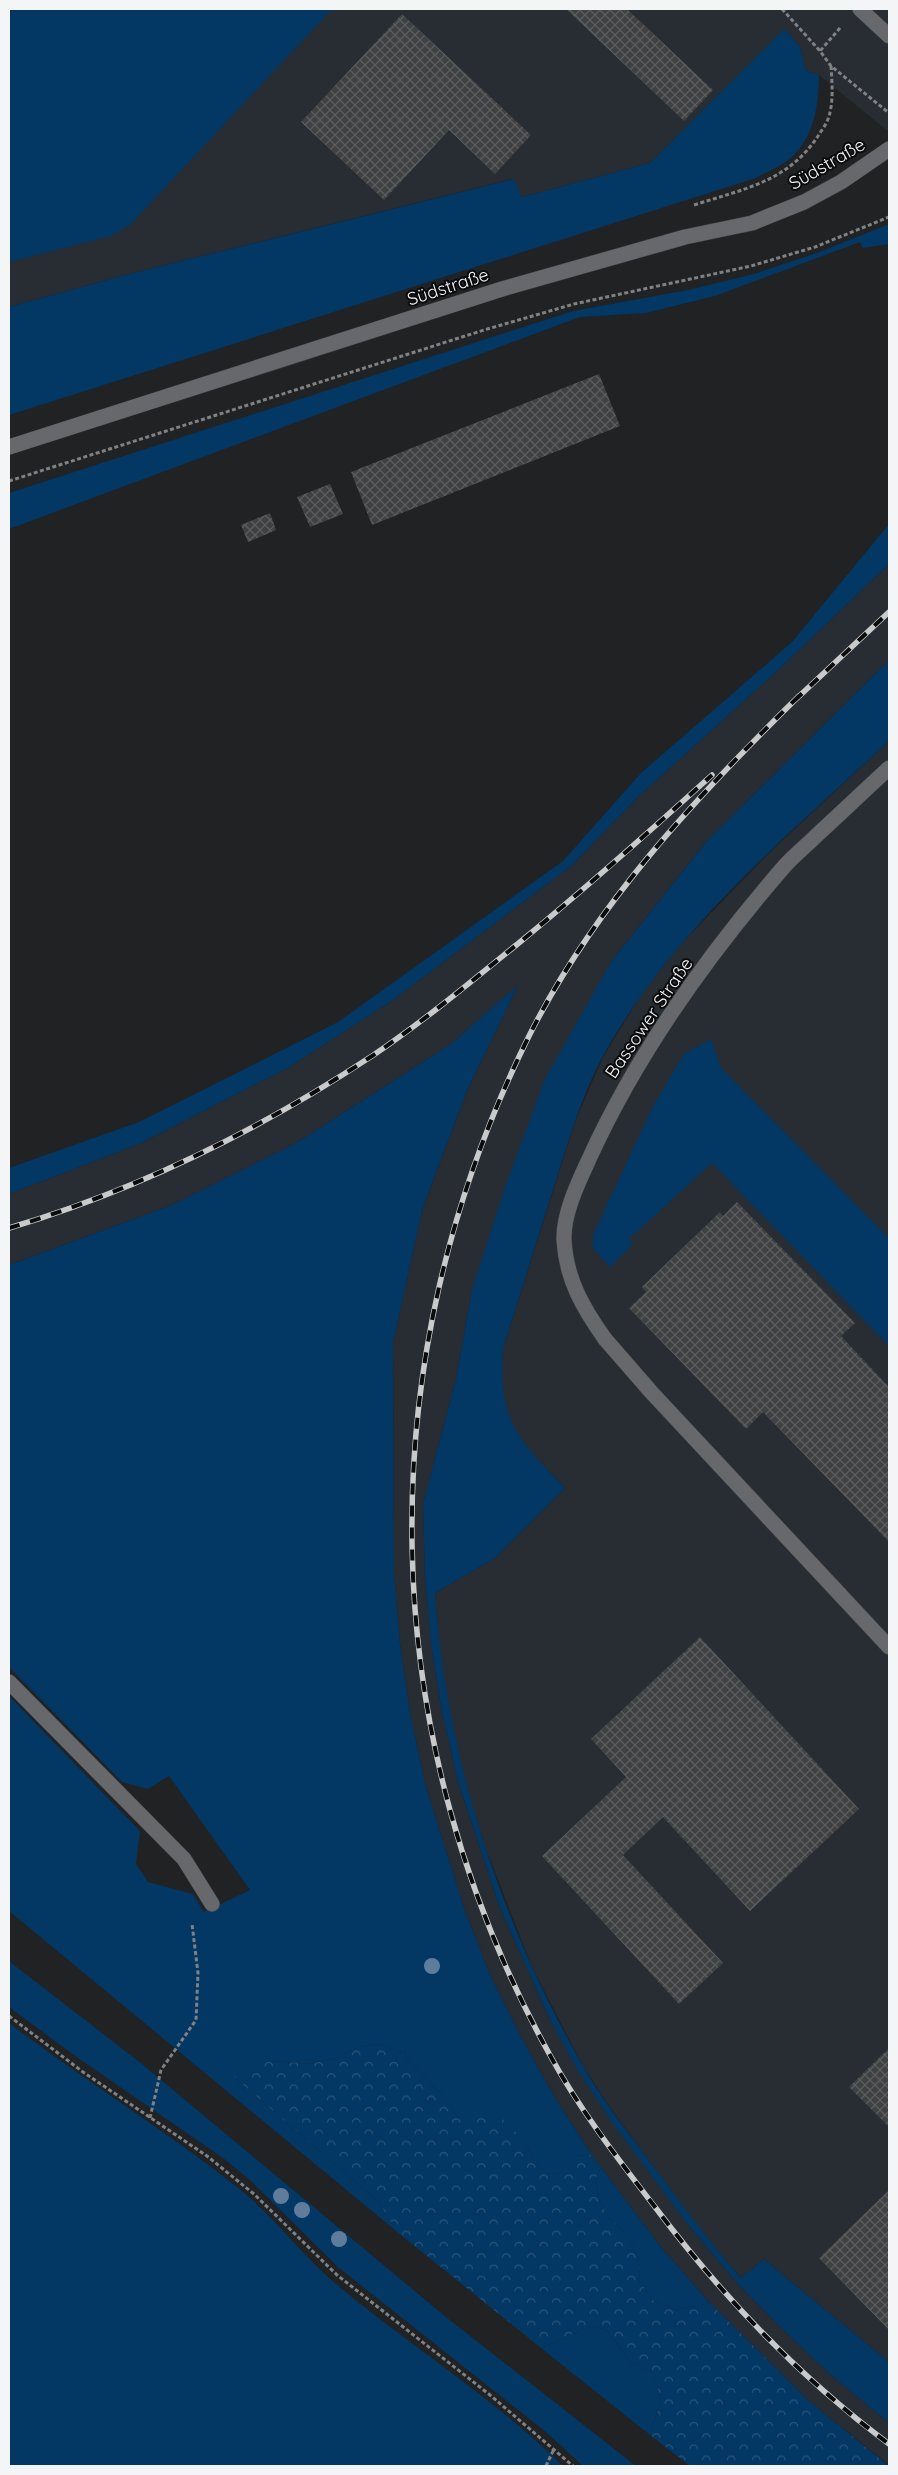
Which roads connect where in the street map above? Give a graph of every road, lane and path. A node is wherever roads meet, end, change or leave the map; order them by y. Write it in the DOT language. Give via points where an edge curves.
graph roads {
  1 [pos="782,9"];
  2 [pos="860,9"];
  3 [pos="844,23"];
  4 [pos="889,36"];
  5 [pos="820,51"];
  6 [pos="889,113"];
  7 [pos="889,149"];
  8 [pos="889,216"];
  9 [pos="9,447"];
  10 [pos="9,481"];
  11 [pos="889,768"];
  12 [pos="889,1647"];
  13 [pos="9,1682"];
  14 [pos="212,1904"];
  15 [pos="191,1916"];
  16 [pos="9,2016"];
  17 [pos="150,2118"];
  18 [pos="554,2449"];
  19 [pos="546,2466"];
  20 [pos="573,2466"];
  1 -- 5 [label="path"];
  2 -- 4 [label="street"];
  3 -- 5 [label="path"];
  5 -- 6 [label="path" via="831,66"];
  7 -- 9 [label="street, Südstraße" via="841,182 804,202 752,223 685,237 502,289"];
  8 -- 10 [label="path" via="815,247 751,266 574,304"];
  11 -- 12 [label="street, Bassower Straße" via="783,868 667,1018 629,1079 602,1131 581,1177 564,1238 573,1288 605,1339"];
  13 -- 14 [label="street" via="184,1859"];
  15 -- 17 [label="path" via="198,1973 196,2020 161,2070"];
  16 -- 17 [label="path"];
  17 -- 18 [label="path" via="207,2156 254,2194 337,2275"];
  18 -- 19 [label="path"];
  18 -- 20 [label="path"];
}
